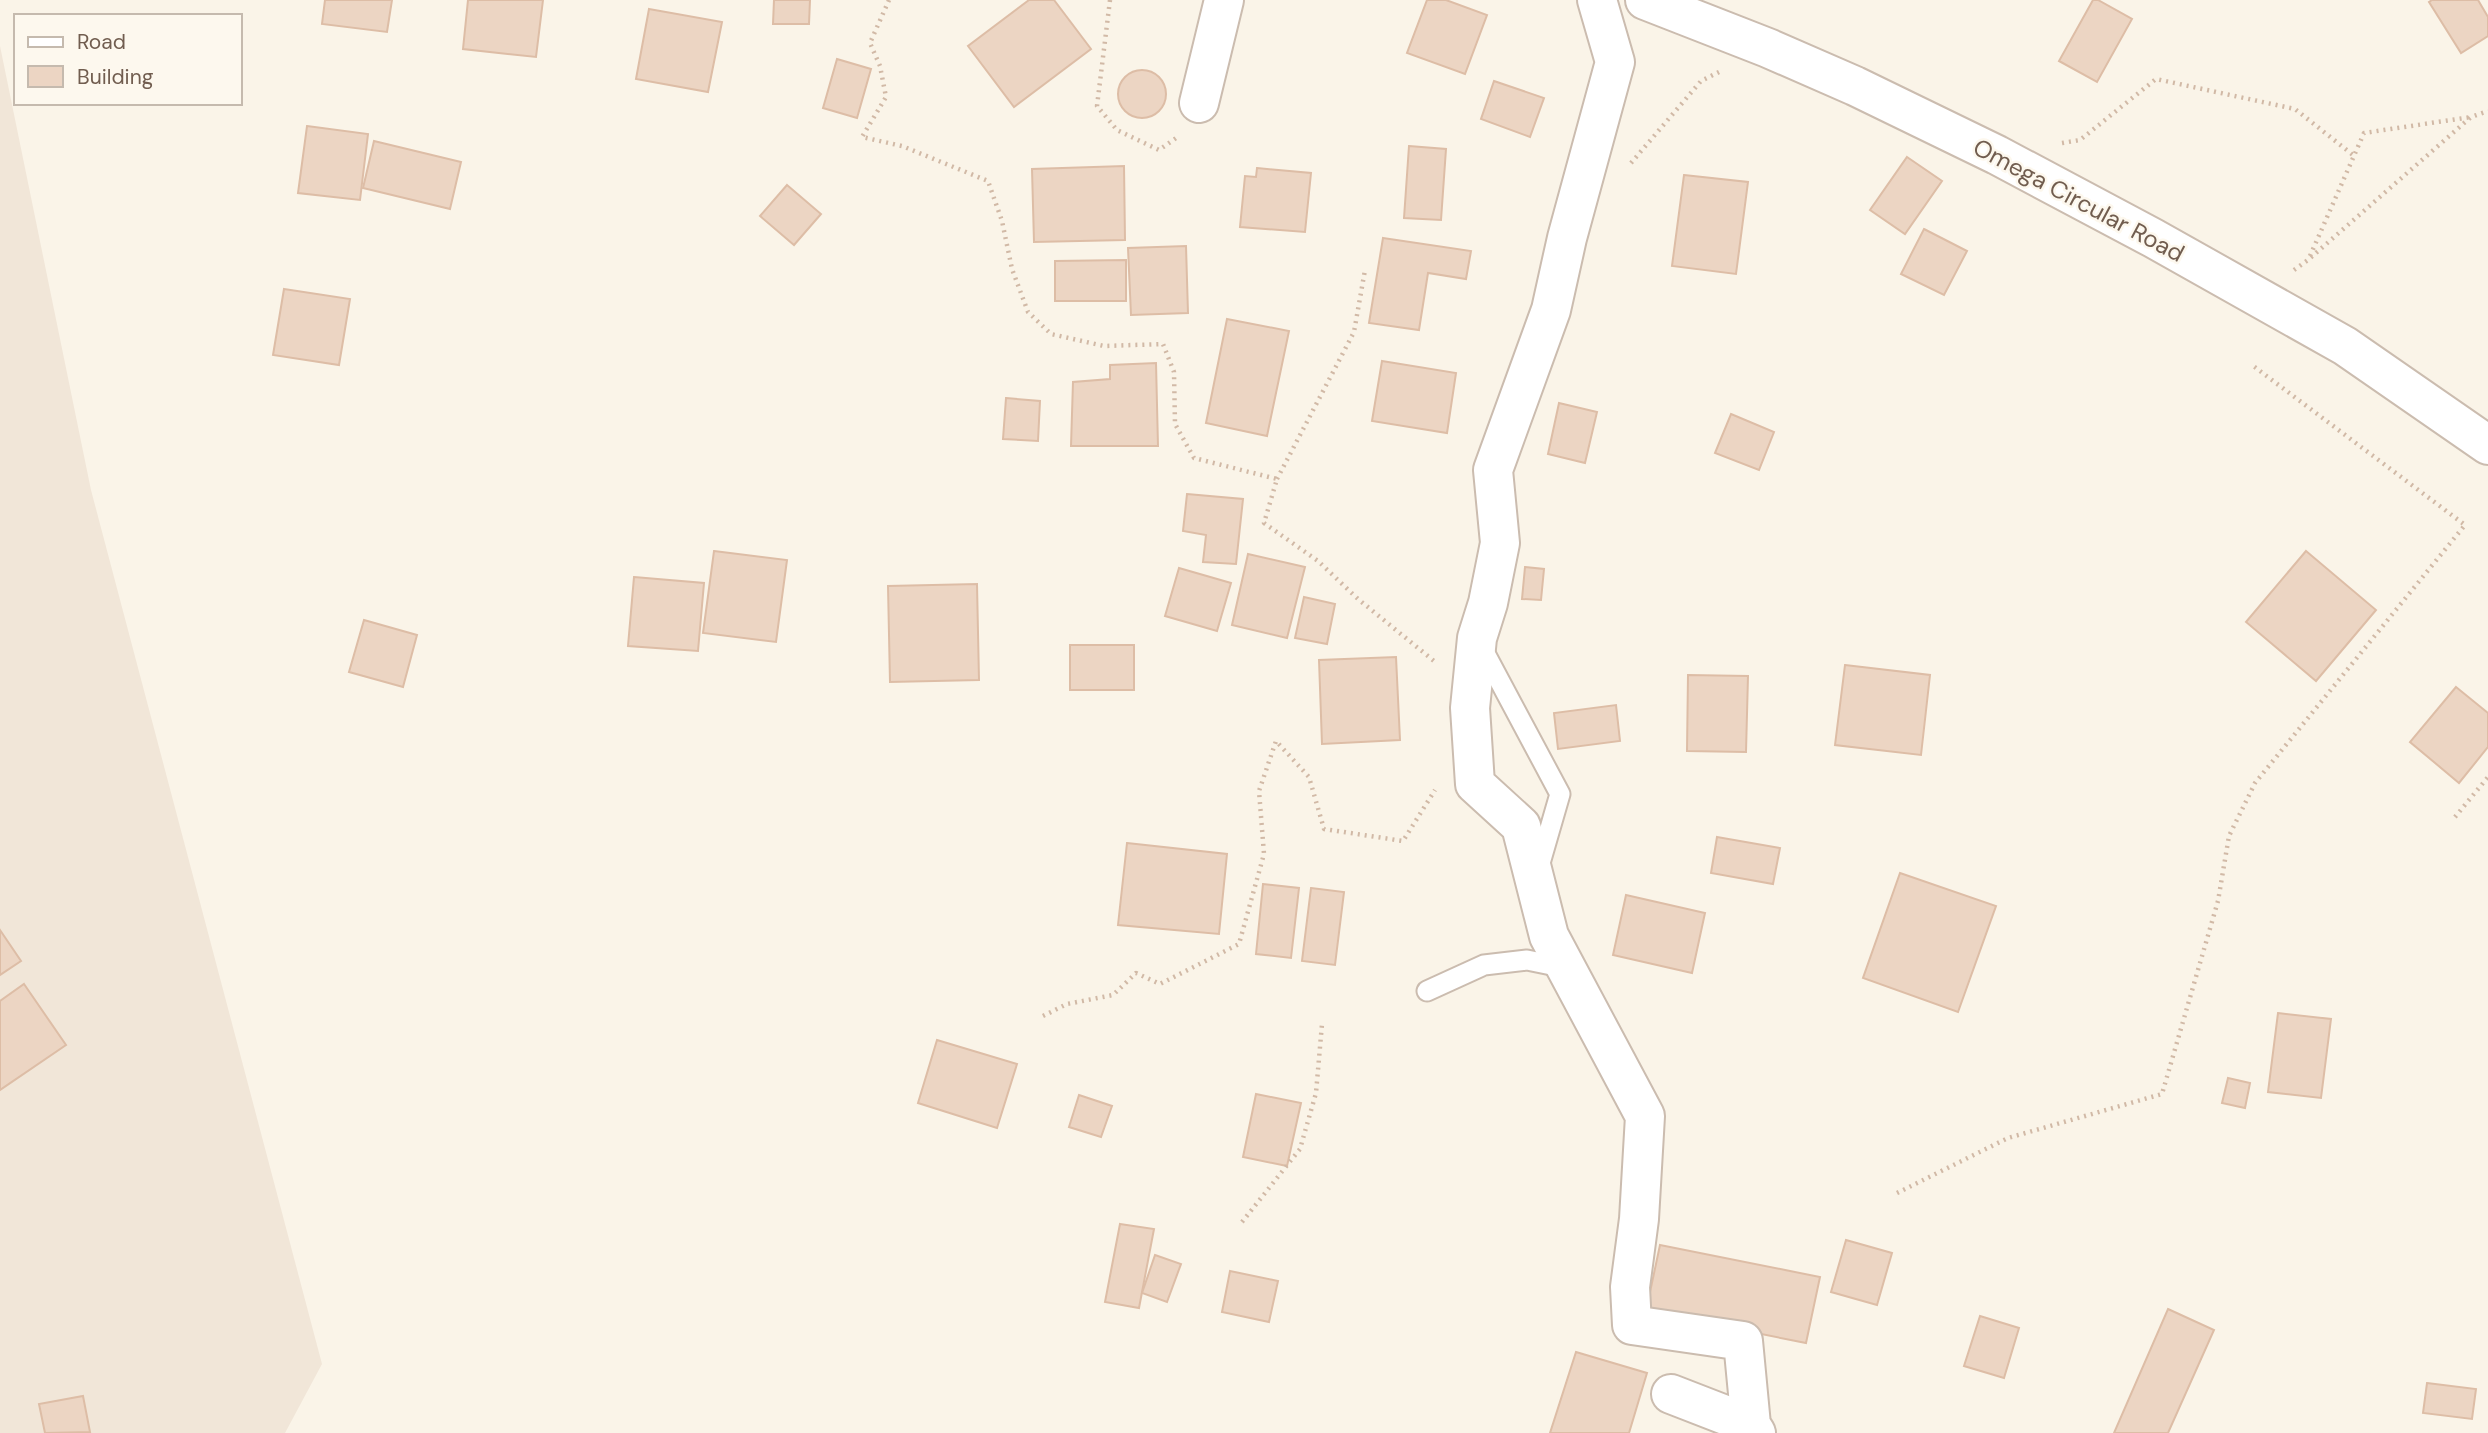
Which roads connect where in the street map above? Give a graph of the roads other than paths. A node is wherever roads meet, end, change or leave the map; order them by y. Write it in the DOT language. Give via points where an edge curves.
graph roads {
  1 [pos="1224,0"];
  2 [pos="1597,0"];
  3 [pos="1645,0"];
  4 [pos="1199,103"];
  5 [pos="2488,445"];
  6 [pos="1477,638"];
  7 [pos="1535,881"];
  8 [pos="1567,968"];
  9 [pos="1427,991"];
  10 [pos="1671,1394"];
  11 [pos="1753,1429"];
  1 -- 4 [label="street"];
  2 -- 6 [label="street" via="1615,62 1551,310 1493,470 1500,543"];
  3 -- 5 [label="street, Omega Circular Road" via="1855,86 2153,238 2345,346"];
  6 -- 7 [label="street" via="1470,708 1475,784 1521,827"];
  6 -- 7 [label="lane" via="1559,794"];
  7 -- 8 [label="street" via="1549,936"];
  8 -- 9 [label="lane" via="1527,960 1483,965"];
  8 -- 11 [label="street" via="1645,1116 1630,1287 1632,1325 1744,1341"];
  10 -- 11 [label="street"];
}
